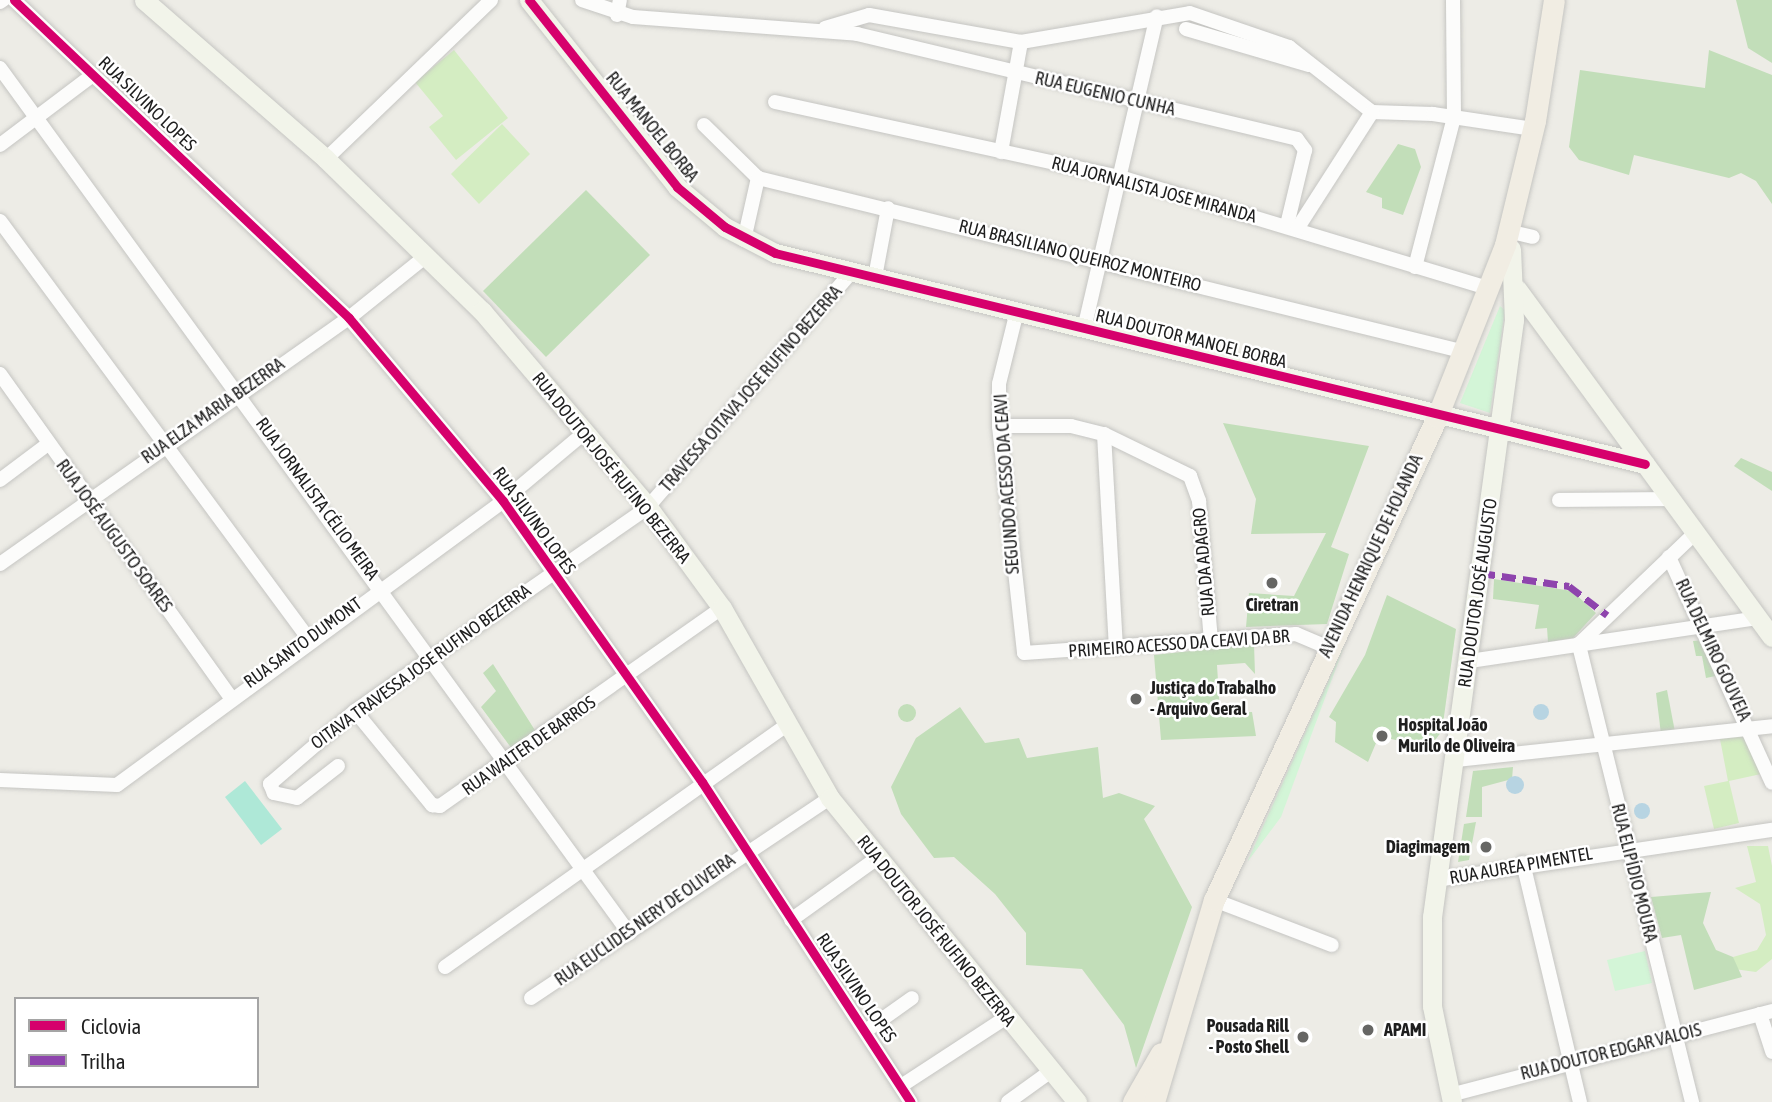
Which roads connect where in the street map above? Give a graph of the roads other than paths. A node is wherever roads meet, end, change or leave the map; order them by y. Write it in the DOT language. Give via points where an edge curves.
graph roads {
  1 [pos="15,0"];
  2 [pos="144,0"];
  3 [pos="491,0"];
  4 [pos="530,0"];
  5 [pos="582,0"];
  6 [pos="1453,0"];
  7 [pos="1554,0"];
  8 [pos="1562,0"];
  9 [pos="618,7"];
  10 [pos="1191,7"];
  11 [pos="1157,16"];
  12 [pos="824,29"];
  13 [pos="1186,29"];
  14 [pos="1021,42"];
  15 [pos="0,68"];
  16 [pos="1326,70"];
  17 [pos="1017,73"];
  18 [pos="93,75"];
  19 [pos="1139,102"];
  20 [pos="775,103"];
  21 [pos="1372,112"];
  22 [pos="1454,117"];
  23 [pos="37,118"];
  24 [pos="704,125"];
  25 [pos="1533,129"];
  26 [pos="0,145"];
  27 [pos="1001,152"];
  28 [pos="326,159"];
  29 [pos="1120,177"];
  30 [pos="758,178"];
  31 [pos="888,208"];
  32 [pos="0,221"];
  33 [pos="1292,227"];
  34 [pos="1523,235"];
  35 [pos="744,240"];
  36 [pos="426,256"];
  37 [pos="1099,261"];
  38 [pos="1415,267"];
  39 [pos="853,271"];
  40 [pos="876,277"];
  41 [pos="1488,288"];
  42 [pos="1517,289"];
  43 [pos="1017,311"];
  44 [pos="349,318"];
  45 [pos="1084,328"];
  46 [pos="1461,351"];
  47 [pos="2,382"];
  48 [pos="238,391"];
  49 [pos="1437,417"];
  50 [pos="999,426"];
  51 [pos="1500,432"];
  52 [pos="584,433"];
  53 [pos="1104,434"];
  54 [pos="48,444"];
  55 [pos="162,446"];
  56 [pos="1645,464"];
  57 [pos="0,480"];
  58 [pos="1668,499"];
  59 [pos="1559,500"];
  60 [pos="87,501"];
  61 [pos="503,501"];
  62 [pos="648,507"];
  63 [pos="1694,534"];
  64 [pos="1669,557"];
  65 [pos="0,565"];
  66 [pos="553,573"];
  67 [pos="382,587"];
  68 [pos="722,608"];
  69 [pos="1757,618"];
  70 [pos="1702,626"];
  71 [pos="1772,637"];
  72 [pos="308,638"];
  73 [pos="1211,641"];
  74 [pos="1579,644"];
  75 [pos="1328,647"];
  76 [pos="1116,648"];
  77 [pos="1028,654"];
  78 [pos="430,658"];
  79 [pos="1470,661"];
  80 [pos="629,676"];
  81 [pos="230,696"];
  82 [pos="355,711"];
  83 [pos="787,725"];
  84 [pos="1772,726"];
  85 [pos="1750,729"];
  86 [pos="1604,748"];
  87 [pos="1456,760"];
  88 [pos="506,764"];
  89 [pos="338,766"];
  90 [pos="0,780"];
  91 [pos="702,782"];
  92 [pos="1772,783"];
  93 [pos="830,798"];
  94 [pos="1772,830"];
  95 [pos="1626,848"];
  96 [pos="743,853"];
  97 [pos="876,859"];
  98 [pos="1523,863"];
  99 [pos="579,868"];
  100 [pos="1436,880"];
  101 [pos="1214,900"];
  102 [pos="791,920"];
  103 [pos="629,933"];
  104 [pos="1332,946"];
  105 [pos="445,967"];
  106 [pos="531,998"];
  107 [pos="912,998"];
  108 [pos="1766,1012"];
  109 [pos="1006,1017"];
  110 [pos="1174,1025"];
  111 [pos="867,1030"];
  112 [pos="1675,1035"];
  113 [pos="1166,1050"];
  114 [pos="1772,1052"];
  115 [pos="1569,1060"];
  116 [pos="1051,1071"];
  117 [pos="901,1086"];
  118 [pos="1451,1098"];
  119 [pos="911,1102"];
  120 [pos="1008,1102"];
  121 [pos="1077,1102"];
  122 [pos="1133,1102"];
  123 [pos="1154,1102"];
  124 [pos="1165,1102"];
  125 [pos="1580,1102"];
  126 [pos="1692,1102"];
  1 -- 18 [label="street, RUA SILVINO LOPES"];
  2 -- 28 [label="main road, RUA DOUTOR JOSÉ RUFINO BEZERRA"];
  3 -- 28 [label="street"];
  4 -- 35 [label="main road, RUA MANOEL BORBA" via="677,187"];
  5 -- 9 [label="street"];
  6 -- 22 [label="street"];
  7 -- 25 [label="main road, AVENIDA HENRIQUE DE HOLANDA"];
  8 -- 34 [label="main road"];
  9 -- 12 [label="street"];
  10 -- 11 [label="street"];
  10 -- 16 [label="street" via="1268,37"];
  11 -- 14 [label="street" via="1068,38"];
  11 -- 19 [label="street"];
  12 -- 14 [label="street" via="869,15"];
  12 -- 17 [label="street, RUA EUGENIO CUNHA"];
  13 -- 16 [label="street"];
  14 -- 17 [label="street"];
  15 -- 23 [label="street, RUA JORNALISTA CÉLIO MEIRA"];
  16 -- 21 [label="street"];
  17 -- 19 [label="street, RUA EUGENIO CUNHA"];
  17 -- 27 [label="street"];
  18 -- 23 [label="street"];
  18 -- 44 [label="street, RUA SILVINO LOPES"];
  19 -- 29 [label="street"];
  19 -- 33 [label="street, RUA EUGENIO CUNHA" via="1301,141 1306,150"];
  20 -- 27 [label="street, RUA JORNALISTA JOSE MIRANDA"];
  21 -- 22 [label="street"];
  21 -- 33 [label="street"];
  22 -- 25 [label="street"];
  22 -- 38 [label="street"];
  23 -- 26 [label="street"];
  23 -- 48 [label="street, RUA JORNALISTA CÉLIO MEIRA"];
  24 -- 30 [label="street"];
  25 -- 41 [label="main road, AVENIDA HENRIQUE DE HOLANDA" via="1509,232"];
  27 -- 29 [label="street, RUA JORNALISTA JOSE MIRANDA"];
  28 -- 36 [label="main road, RUA DOUTOR JOSÉ RUFINO BEZERRA"];
  29 -- 33 [label="street, RUA JORNALISTA JOSE MIRANDA"];
  29 -- 37 [label="street"];
  30 -- 31 [label="street, RUA BRASILIANO QUEIROZ MONTEIRO"];
  30 -- 35 [label="street"];
  31 -- 37 [label="street, RUA BRASILIANO QUEIROZ MONTEIRO"];
  31 -- 40 [label="street"];
  32 -- 55 [label="street"];
  33 -- 38 [label="street, RUA JORNALISTA JOSE MIRANDA"];
  34 -- 42 [label="main road, RUA DOUTOR JOSÉ AUGUSTO"];
  34 -- 49 [label="main road"];
  35 -- 39 [label="main road, RUA MANOEL BORBA"];
  36 -- 44 [label="street, RUA ELZA MARIA BEZERRA"];
  36 -- 52 [label="main road, RUA DOUTOR JOSÉ RUFINO BEZERRA"];
  37 -- 45 [label="street"];
  37 -- 46 [label="street, RUA BRASILIANO QUEIROZ MONTEIRO"];
  38 -- 41 [label="street, RUA JORNALISTA JOSE MIRANDA"];
  39 -- 40 [label="main road, RUA DOUTOR MANOEL BORBA"];
  39 -- 62 [label="street, TRAVESSA OITAVA JOSE RUFINO BEZERRA"];
  40 -- 43 [label="main road, RUA DOUTOR MANOEL BORBA"];
  41 -- 46 [label="main road, AVENIDA HENRIQUE DE HOLANDA"];
  42 -- 51 [label="main road, RUA DOUTOR JOSÉ AUGUSTO"];
  42 -- 56 [label="main road" via="1539,313"];
  43 -- 45 [label="main road, RUA DOUTOR MANOEL BORBA"];
  43 -- 50 [label="street, SEGUNDO ACESSO DA CEAVI" via="999,384"];
  44 -- 48 [label="street, RUA ELZA MARIA BEZERRA"];
  44 -- 61 [label="street, RUA SILVINO LOPES"];
  45 -- 49 [label="main road, RUA DOUTOR MANOEL BORBA"];
  46 -- 49 [label="main road, AVENIDA HENRIQUE DE HOLANDA"];
  47 -- 54 [label="street, RUA JOSÉ AUGUSTO SOARES"];
  48 -- 55 [label="street, RUA ELZA MARIA BEZERRA"];
  48 -- 67 [label="street, RUA JORNALISTA CÉLIO MEIRA"];
  49 -- 51 [label="main road, RUA DOUTOR MANOEL BORBA"];
  49 -- 75 [label="main road, AVENIDA HENRIQUE DE HOLANDA"];
  50 -- 53 [label="street, RUA DA ADAGRO" via="1072,426"];
  50 -- 77 [label="street, SEGUNDO ACESSO DA CEAVI" via="1021,648"];
  51 -- 56 [label="main road, RUA DOUTOR MANOEL BORBA"];
  51 -- 79 [label="main road, RUA DOUTOR JOSÉ AUGUSTO"];
  52 -- 61 [label="street, RUA SANTO DUMONT"];
  52 -- 62 [label="main road, RUA DOUTOR JOSÉ RUFINO BEZERRA"];
  53 -- 73 [label="street, RUA DA ADAGRO" via="1180,468 1196,487"];
  53 -- 76 [label="street"];
  54 -- 57 [label="street"];
  54 -- 60 [label="street, RUA JOSÉ AUGUSTO SOARES"];
  55 -- 60 [label="street, RUA ELZA MARIA BEZERRA"];
  55 -- 72 [label="street"];
  56 -- 58 [label="main road"];
  58 -- 59 [label="street"];
  58 -- 63 [label="main road"];
  60 -- 65 [label="street, RUA ELZA MARIA BEZERRA"];
  60 -- 81 [label="street, RUA JOSÉ AUGUSTO SOARES"];
  61 -- 66 [label="street, RUA SILVINO LOPES"];
  61 -- 67 [label="street, RUA SANTO DUMONT"];
  62 -- 66 [label="street, OITAVA TRAVESSA JOSE RUFINO BEZERRA"];
  62 -- 68 [label="main road, RUA DOUTOR JOSÉ RUFINO BEZERRA"];
  63 -- 64 [label="street"];
  63 -- 69 [label="main road"];
  64 -- 70 [label="street, RUA DELMIRO GOUVEIA"];
  64 -- 74 [label="street"];
  66 -- 78 [label="street, OITAVA TRAVESSA JOSE RUFINO BEZERRA"];
  66 -- 80 [label="street, RUA SILVINO LOPES"];
  67 -- 72 [label="street, RUA SANTO DUMONT"];
  67 -- 78 [label="street, RUA JORNALISTA CÉLIO MEIRA"];
  68 -- 80 [label="street, RUA WALTER DE BARROS"];
  68 -- 83 [label="main road, RUA DOUTOR JOSÉ RUFINO BEZERRA"];
  69 -- 70 [label="street"];
  69 -- 71 [label="main road"];
  70 -- 74 [label="street"];
  70 -- 85 [label="street, RUA DELMIRO GOUVEIA"];
  72 -- 81 [label="street, RUA SANTO DUMONT"];
  73 -- 75 [label="street, PRIMEIRO ACESSO DA CEAVI DA BR" via="1296,634"];
  73 -- 76 [label="street, PRIMEIRO ACESSO DA CEAVI DA BR"];
  74 -- 79 [label="street"];
  74 -- 86 [label="street, RUA ELIPÍDIO MOURA"];
  75 -- 101 [label="main road, AVENIDA HENRIQUE DE HOLANDA"];
  76 -- 77 [label="street, PRIMEIRO ACESSO DA CEAVI DA BR"];
  78 -- 82 [label="street, OITAVA TRAVESSA JOSE RUFINO BEZERRA"];
  78 -- 88 [label="street, RUA JORNALISTA CÉLIO MEIRA"];
  79 -- 87 [label="main road, RUA DOUTOR JOSÉ AUGUSTO"];
  80 -- 88 [label="street, RUA WALTER DE BARROS"];
  80 -- 91 [label="street, RUA SILVINO LOPES"];
  81 -- 90 [label="street, RUA SANTO DUMONT" via="117,785"];
  82 -- 88 [label="street, RUA WALTER DE BARROS" via="432,805 446,804"];
  82 -- 89 [label="street, OITAVA TRAVESSA JOSE RUFINO BEZERRA" via="273,775 270,784 274,793 297,798"];
  83 -- 91 [label="street"];
  83 -- 93 [label="main road, RUA DOUTOR JOSÉ RUFINO BEZERRA"];
  84 -- 85 [label="street"];
  85 -- 86 [label="street"];
  85 -- 92 [label="street, RUA DELMIRO GOUVEIA"];
  86 -- 87 [label="street"];
  86 -- 95 [label="street, RUA ELIPÍDIO MOURA"];
  87 -- 100 [label="main road, RUA DOUTOR JOSÉ AUGUSTO"];
  88 -- 99 [label="street, RUA JORNALISTA CÉLIO MEIRA"];
  91 -- 96 [label="street, RUA SILVINO LOPES"];
  91 -- 99 [label="street"];
  93 -- 96 [label="street, RUA EUCLIDES NERY DE OLIVEIRA"];
  93 -- 97 [label="main road, RUA DOUTOR JOSÉ RUFINO BEZERRA"];
  94 -- 95 [label="street, RUA AUREA PIMENTEL"];
  95 -- 98 [label="street, RUA AUREA PIMENTEL"];
  95 -- 112 [label="street, RUA ELIPÍDIO MOURA"];
  96 -- 102 [label="street, RUA SILVINO LOPES"];
  96 -- 103 [label="street, RUA EUCLIDES NERY DE OLIVEIRA"];
  97 -- 102 [label="street"];
  97 -- 109 [label="main road, RUA DOUTOR JOSÉ RUFINO BEZERRA"];
  98 -- 100 [label="street, RUA AUREA PIMENTEL"];
  98 -- 115 [label="street"];
  99 -- 103 [label="street, RUA JORNALISTA CÉLIO MEIRA"];
  99 -- 105 [label="street"];
  100 -- 118 [label="main road, RUA DOUTOR JOSÉ AUGUSTO" via="1431,985"];
  101 -- 104 [label="street"];
  101 -- 110 [label="main road, AVENIDA HENRIQUE DE HOLANDA"];
  102 -- 111 [label="street, RUA SILVINO LOPES"];
  103 -- 106 [label="street, RUA EUCLIDES NERY DE OLIVEIRA"];
  107 -- 111 [label="street"];
  108 -- 112 [label="street, RUA DOUTOR EDGAR VALOIS"];
  108 -- 114 [label="street"];
  109 -- 116 [label="main road, RUA DOUTOR JOSÉ RUFINO BEZERRA"];
  109 -- 117 [label="street"];
  110 -- 113 [label="main road, AVENIDA HENRIQUE DE HOLANDA"];
  110 -- 124 [label="main road"];
  111 -- 117 [label="street, RUA SILVINO LOPES"];
  112 -- 115 [label="street, RUA DOUTOR EDGAR VALOIS"];
  112 -- 126 [label="street, RUA ELIPÍDIO MOURA"];
  113 -- 122 [label="main road" via="1151,1064"];
  113 -- 123 [label="main road, AVENIDA HENRIQUE DE HOLANDA"];
  115 -- 118 [label="street, RUA DOUTOR EDGAR VALOIS"];
  115 -- 125 [label="street"];
  116 -- 120 [label="street"];
  116 -- 121 [label="main road, RUA DOUTOR JOSÉ RUFINO BEZERRA"];
  117 -- 119 [label="street, RUA SILVINO LOPES"];
}
